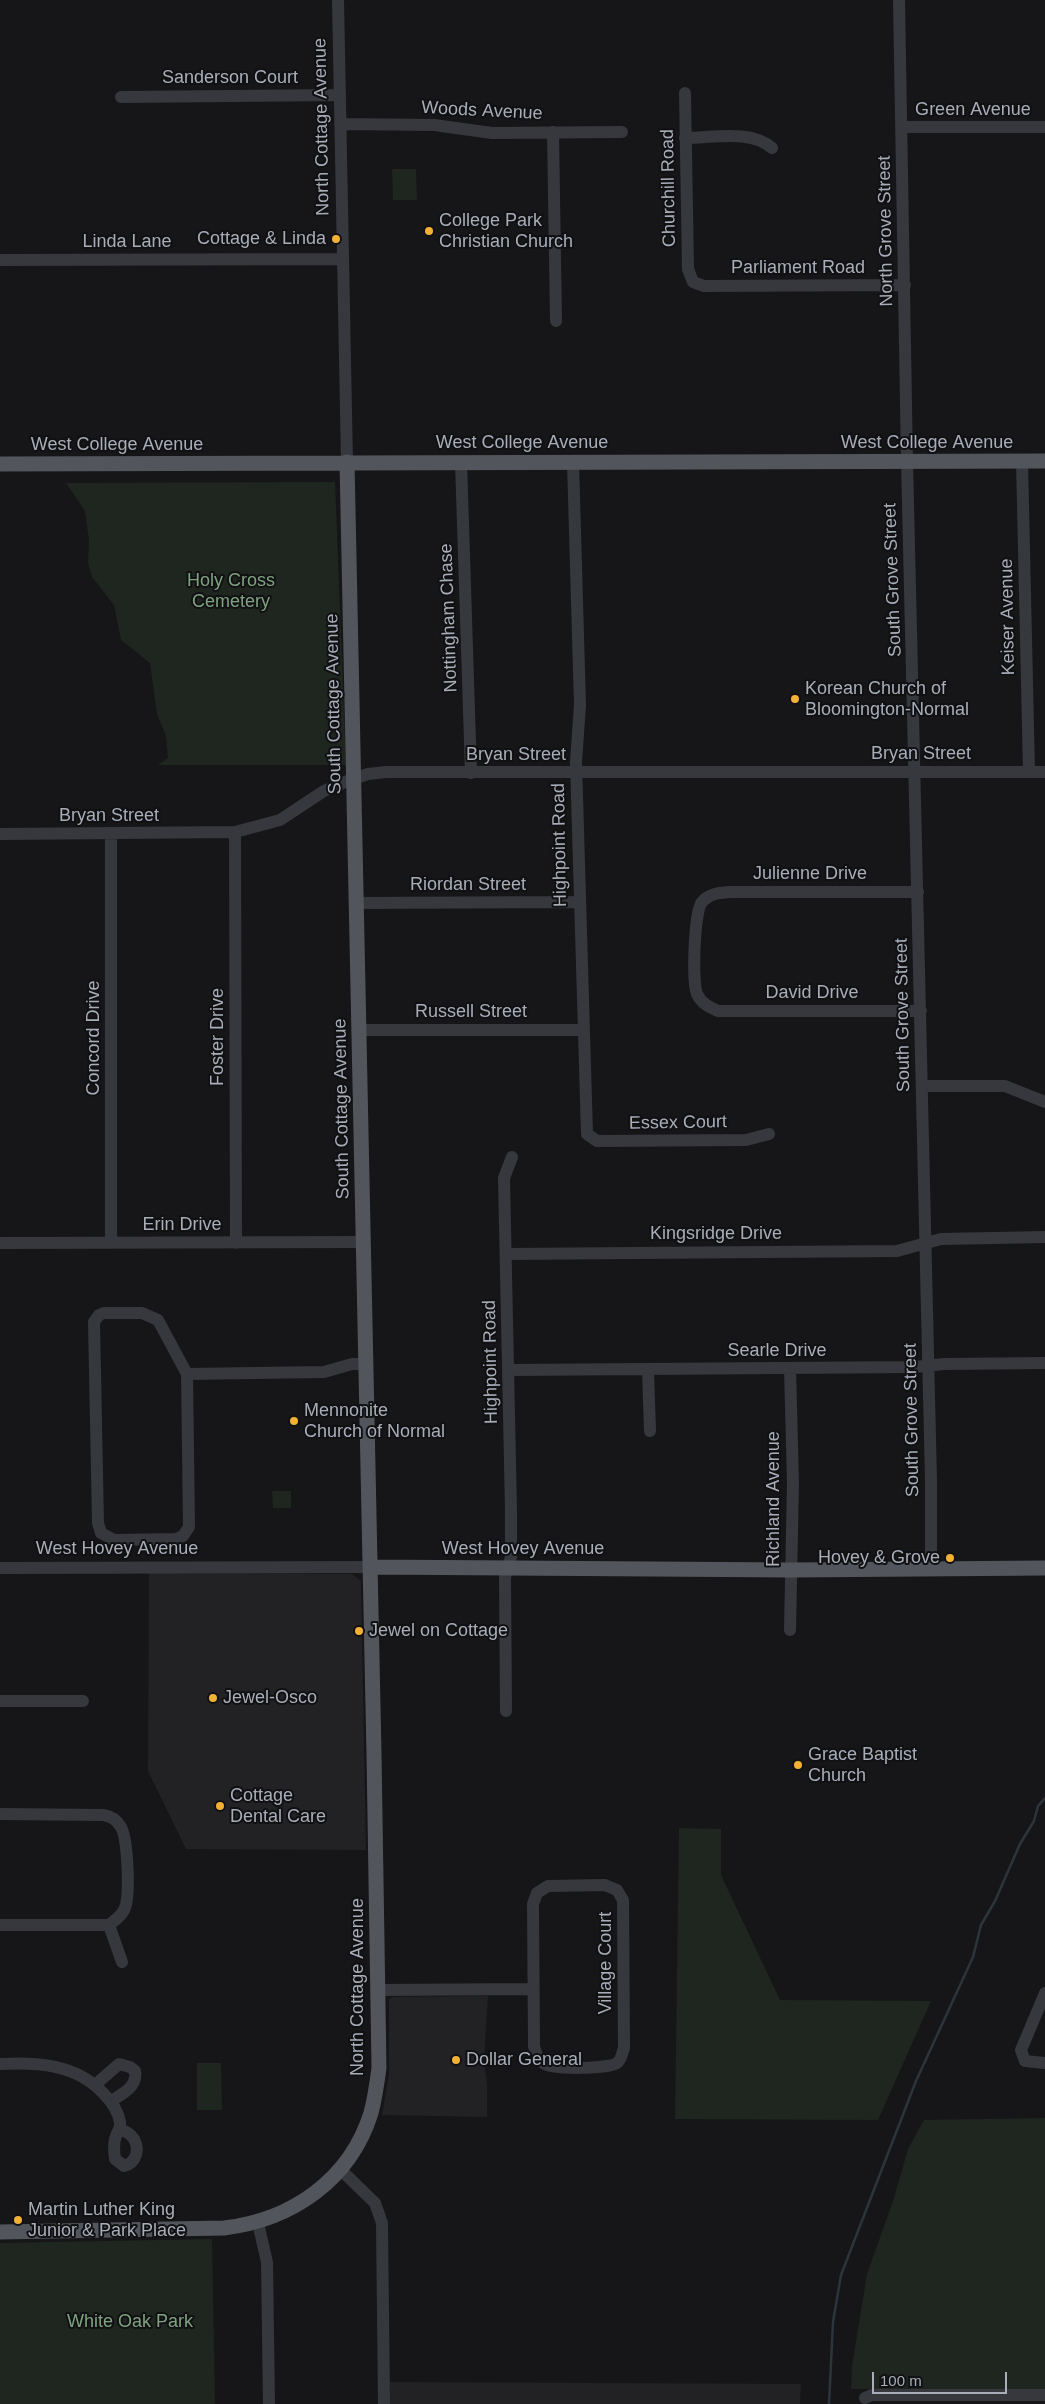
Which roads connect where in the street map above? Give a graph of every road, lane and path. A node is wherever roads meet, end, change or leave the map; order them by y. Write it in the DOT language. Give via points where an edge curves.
graph roads {
  1 [pos="338,0"];
  2 [pos="899,0"];
  3 [pos="685,93"];
  4 [pos="340,95"];
  5 [pos="121,96"];
  6 [pos="340,124"];
  7 [pos="1045,127"];
  8 [pos="902,128"];
  9 [pos="553,132"];
  10 [pos="622,132"];
  11 [pos="685,138"];
  12 [pos="772,148"];
  13 [pos="343,259"];
  14 [pos="0,260"];
  15 [pos="693,282"];
  16 [pos="905,285"];
  17 [pos="556,321"];
  18 [pos="907,461"];
  19 [pos="1022,461"];
  20 [pos="1045,461"];
  21 [pos="348,462"];
  22 [pos="461,462"];
  23 [pos="573,462"];
  24 [pos="0,464"];
  25 [pos="471,772"];
  26 [pos="576,772"];
  27 [pos="915,772"];
  28 [pos="1029,772"];
  29 [pos="1045,772"];
  30 [pos="354,779"];
  31 [pos="235,832"];
  32 [pos="111,833"];
  33 [pos="0,834"];
  34 [pos="918,892"];
  35 [pos="579,902"];
  36 [pos="357,903"];
  37 [pos="704,1004"];
  38 [pos="921,1011"];
  39 [pos="359,1030"];
  40 [pos="583,1030"];
  41 [pos="922,1086"];
  42 [pos="1045,1102"];
  43 [pos="769,1134"];
  44 [pos="588,1136"];
  45 [pos="512,1157"];
  46 [pos="1045,1237"];
  47 [pos="111,1242"];
  48 [pos="364,1242"];
  49 [pos="0,1243"];
  50 [pos="236,1243"];
  51 [pos="926,1244"];
  52 [pos="506,1254"];
  53 [pos="1045,1363"];
  54 [pos="366,1364"];
  55 [pos="928,1366"];
  56 [pos="790,1368"];
  57 [pos="509,1370"];
  58 [pos="648,1370"];
  59 [pos="187,1374"];
  60 [pos="650,1431"];
  61 [pos="370,1567"];
  62 [pos="0,1568"];
  63 [pos="508,1568"];
  64 [pos="931,1568"];
  65 [pos="1045,1568"];
  66 [pos="792,1570"];
  67 [pos="790,1630"];
  68 [pos="0,1701"];
  69 [pos="83,1701"];
  70 [pos="506,1711"];
  71 [pos="374,1754"];
  72 [pos="0,1814"];
  73 [pos="0,1925"];
  74 [pos="109,1925"];
  75 [pos="122,1962"];
  76 [pos="532,1989"];
  77 [pos="378,1990"];
  78 [pos="1045,1993"];
  79 [pos="0,2064"];
  80 [pos="1045,2064"];
  81 [pos="95,2085"];
  82 [pos="111,2102"];
  83 [pos="120,2128"];
  84 [pos="340,2169"];
  85 [pos="258,2223"];
  86 [pos="0,2232"];
  87 [pos="1045,2395"];
  88 [pos="865,2398"];
  89 [pos="269,2404"];
  90 [pos="384,2404"];
  1 -- 4 [label="street, North Cottage Avenue"];
  2 -- 8 [label="street, North Grove Street"];
  3 -- 11 [label="street, Churchill Road"];
  4 -- 5 [label="street, Sanderson Court"];
  4 -- 6 [label="street, North Cottage Avenue"];
  6 -- 9 [label="street, Woods Avenue" via="434,125 492,133"];
  6 -- 13 [label="street, North Cottage Avenue"];
  7 -- 8 [label="street, Green Avenue"];
  8 -- 16 [label="street, North Grove Street"];
  9 -- 10 [label="street, Woods Avenue"];
  9 -- 17 [label="street"];
  11 -- 12 [label="street" via="751,137 763,140"];
  11 -- 15 [label="street, Churchill Road" via="688,269"];
  13 -- 14 [label="street, Linda Lane"];
  13 -- 21 [label="street, North Cottage Avenue"];
  15 -- 16 [label="street, Parliament Road" via="704,286"];
  16 -- 18 [label="street, North Grove Street"];
  18 -- 19 [label="main road, West College Avenue"];
  18 -- 23 [label="main road, West College Avenue"];
  18 -- 27 [label="street, South Grove Street"];
  19 -- 20 [label="main road, West College Avenue"];
  19 -- 28 [label="street, Keiser Avenue"];
  21 -- 22 [label="main road, West College Avenue"];
  21 -- 24 [label="main road, West College Avenue"];
  21 -- 30 [label="main road, South Cottage Avenue"];
  22 -- 23 [label="main road, West College Avenue"];
  22 -- 25 [label="street, Nottingham Chase"];
  23 -- 26 [label="street, Highpoint Road" via="580,705"];
  25 -- 26 [label="street, Bryan Street"];
  25 -- 30 [label="street, Bryan Street" via="386,772"];
  26 -- 27 [label="street, Bryan Street"];
  26 -- 35 [label="street, Highpoint Road"];
  27 -- 28 [label="street, Bryan Street"];
  27 -- 34 [label="street, South Grove Street"];
  28 -- 29 [label="street, Bryan Street"];
  30 -- 31 [label="street, Bryan Street" via="324,792 280,820"];
  30 -- 36 [label="main road, South Cottage Avenue"];
  31 -- 32 [label="street, Bryan Street"];
  31 -- 50 [label="street, Foster Drive"];
  32 -- 33 [label="street, Bryan Street"];
  32 -- 47 [label="street, Concord Drive"];
  34 -- 37 [label="street, Julienne Drive" via="713,894 697,908 695,918 695,988"];
  34 -- 38 [label="street, South Grove Street"];
  35 -- 36 [label="street, Riordan Street"];
  35 -- 40 [label="street, Highpoint Road"];
  36 -- 39 [label="main road, South Cottage Avenue"];
  37 -- 38 [label="street, David Drive" via="718,1010"];
  38 -- 41 [label="street, South Grove Street"];
  39 -- 40 [label="street, Russell Street"];
  39 -- 48 [label="main road, South Cottage Avenue"];
  40 -- 44 [label="street, Highpoint Road" via="585,1128"];
  41 -- 42 [label="street" via="1005,1086"];
  41 -- 51 [label="street, South Grove Street"];
  43 -- 44 [label="street, Essex Court" via="746,1140 597,1141"];
  45 -- 52 [label="street, Highpoint Road" via="504,1178"];
  46 -- 51 [label="street, Kingsridge Drive" via="965,1237"];
  47 -- 49 [label="street, Erin Drive"];
  47 -- 50 [label="street, Erin Drive"];
  48 -- 50 [label="street, Erin Drive"];
  48 -- 54 [label="main road, South Cottage Avenue"];
  51 -- 52 [label="street, Kingsridge Drive" via="897,1251"];
  51 -- 55 [label="street, South Grove Street"];
  52 -- 57 [label="street, Highpoint Road"];
  53 -- 55 [label="street, Searle Drive"];
  54 -- 59 [label="street" via="352,1364 324,1372"];
  54 -- 61 [label="main road, South Cottage Avenue"];
  55 -- 56 [label="street, Searle Drive"];
  55 -- 64 [label="street, South Grove Street"];
  56 -- 58 [label="street, Searle Drive"];
  56 -- 66 [label="street, Richland Avenue"];
  57 -- 58 [label="street, Searle Drive"];
  57 -- 63 [label="street, Highpoint Road" via="511,1558"];
  58 -- 60 [label="street"];
  59 -- 59 [label="street" via="162,1326 151,1316 104,1313 96,1318 98,1523 106,1537 114,1540 176,1539 187,1532 190,1500"];
  61 -- 62 [label="street, West Hovey Avenue"];
  61 -- 63 [label="main road, West Hovey Avenue"];
  61 -- 71 [label="main road, South Cottage Avenue"];
  63 -- 66 [label="main road, West Hovey Avenue"];
  63 -- 70 [label="street, Highpoint Road" via="505,1577"];
  64 -- 65 [label="main road, West Hovey Avenue"];
  64 -- 66 [label="main road, West Hovey Avenue"];
  66 -- 67 [label="street, Richland Avenue"];
  68 -- 69 [label="street"];
  71 -- 77 [label="main road, North Cottage Avenue"];
  72 -- 74 [label="street" via="103,1815 115,1820 125,1838 127,1900 122,1913"];
  73 -- 74 [label="street"];
  74 -- 75 [label="street"];
  76 -- 76 [label="street, Village Court" via="533,1904 537,1893 548,1886 605,1885 617,1890 623,1900 624,2048 617,2063 606,2067 552,2068 544,2064 537,2057 534,2046"];
  76 -- 77 [label="street"];
  77 -- 84 [label="main road, North Cottage Avenue" via="379,2068 371,2114 359,2142"];
  78 -- 80 [label="street" via="1021,2050 1022,2058 1030,2063"];
  79 -- 81 [label="street" via="58,2067 71,2070"];
  81 -- 82 [label="street"];
  81 -- 82 [label="street" via="119,2064 135,2071 135,2082 131,2088"];
  82 -- 83 [label="street"];
  84 -- 85 [label="main road, North Cottage Avenue" via="308,2198 282,2214"];
  84 -- 90 [label="street" via="375,2203 382,2223"];
  85 -- 86 [label="main road, North Cottage Avenue" via="224,2228"];
  85 -- 89 [label="street" via="267,2262"];
  87 -- 88 [label="street" via="872,2395"];
}
